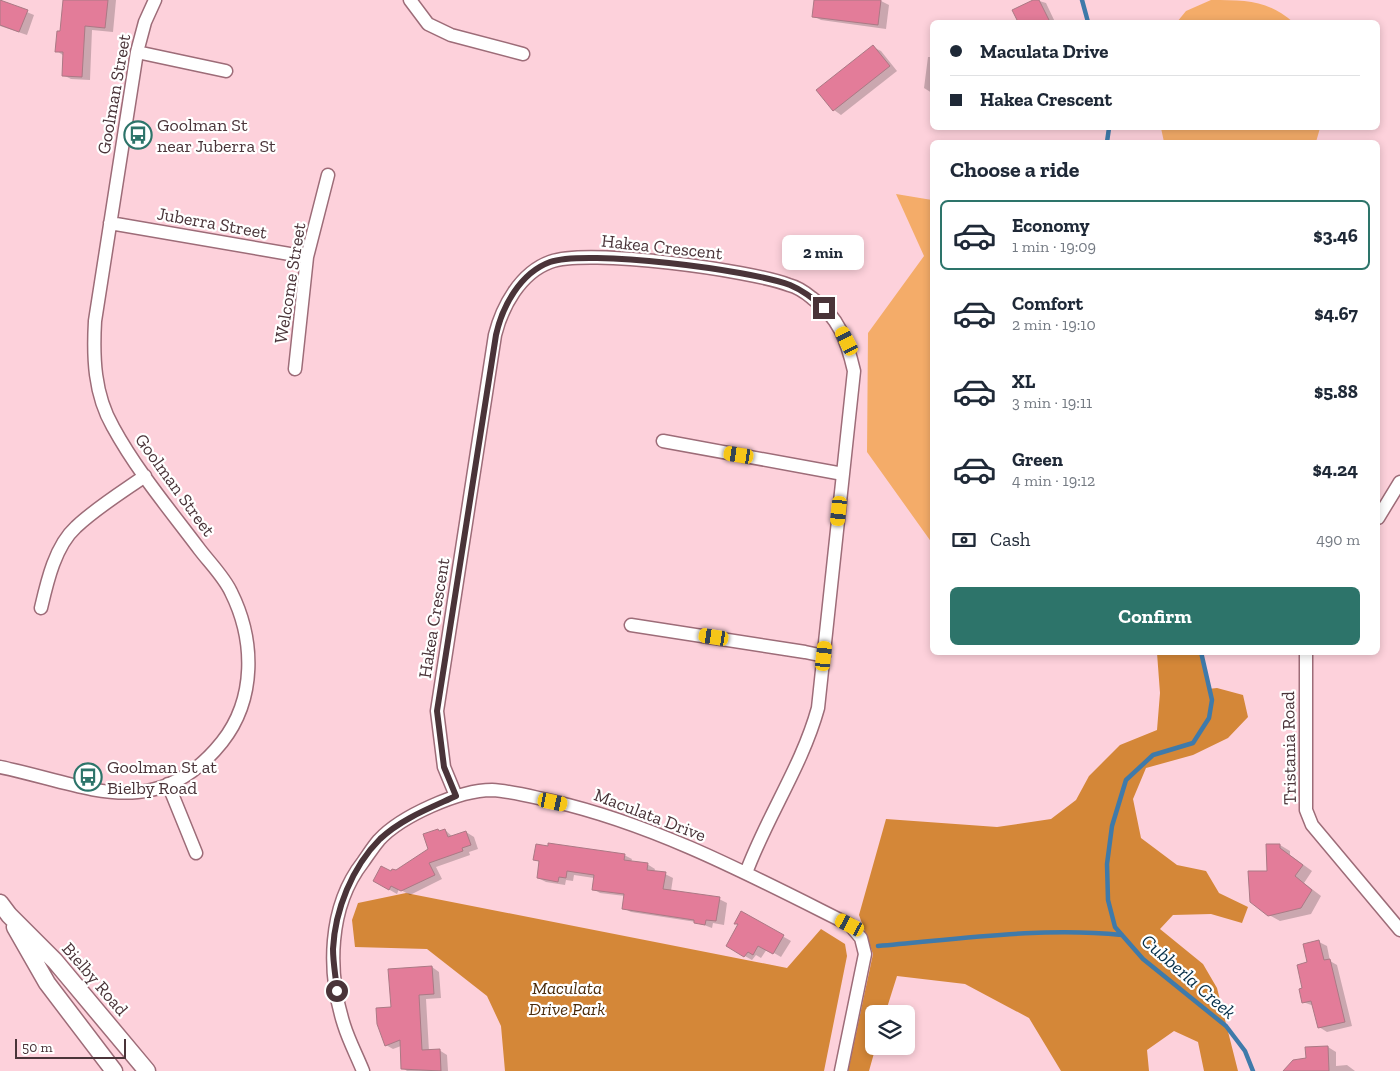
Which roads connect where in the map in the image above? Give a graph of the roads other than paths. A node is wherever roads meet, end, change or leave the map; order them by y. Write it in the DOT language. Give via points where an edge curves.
graph roads {
  1 [pos="155,0"];
  2 [pos="410,0"];
  3 [pos="137,52"];
  4 [pos="522,54"];
  5 [pos="226,70"];
  6 [pos="328,175"];
  7 [pos="110,223"];
  8 [pos="308,257"];
  9 [pos="295,369"];
  10 [pos="664,441"];
  11 [pos="843,474"];
  12 [pos="145,476"];
  13 [pos="1400,482"];
  14 [pos="1380,515"];
  15 [pos="40,608"];
  16 [pos="631,625"];
  17 [pos="1306,655"];
  18 [pos="824,656"];
  19 [pos="0,767"];
  20 [pos="168,784"];
  21 [pos="456,796"];
  22 [pos="196,853"];
  23 [pos="746,873"];
  24 [pos="5,909"];
  25 [pos="1400,930"];
  26 [pos="114,1071"];
  27 [pos="147,1071"];
  28 [pos="363,1071"];
  29 [pos="841,1071"];
  1 -- 3 [label="street, Goolman Street"];
  2 -- 4 [label="street" via="428,24 451,35"];
  3 -- 5 [label="street"];
  3 -- 7 [label="street, Goolman Street"];
  6 -- 8 [label="street, Welcome Street"];
  7 -- 8 [label="street, Juberra Street"];
  7 -- 12 [label="street, Goolman Street" via="93,356 99,391 112,426"];
  8 -- 9 [label="street, Welcome Street"];
  10 -- 11 [label="street"];
  11 -- 18 [label="street, Hakea Crescent"];
  11 -- 21 [label="street, Hakea Crescent" via="854,371 847,341 835,319 813,298 790,285 767,279 599,257 573,257 548,262 526,277 500,317 496,335 437,711 444,767"];
  12 -- 15 [label="street" via="75,528 61,546"];
  12 -- 20 [label="street, Goolman Street" via="231,591 243,622 250,662 241,706 226,737 209,758"];
  13 -- 14 [label="street"];
  16 -- 18 [label="street"];
  17 -- 25 [label="street, Tristania Road" via="1306,810 1312,825"];
  18 -- 23 [label="street, Hakea Crescent" via="811,736"];
  19 -- 20 [label="street, Goolman Street" via="92,791 116,794 140,792"];
  20 -- 22 [label="street"];
  21 -- 23 [label="street, Maculata Drive" via="492,790 586,809"];
  21 -- 28 [label="street, Maculata Drive" via="414,815 380,839 356,871 339,909 333,950 337,991 344,1025"];
  23 -- 29 [label="street, Maculata Drive" via="850,925 861,938 865,954"];
  24 -- 26 [label="street, Bielby Road" via="47,983"];
  24 -- 27 [label="street, Bielby Road" via="55,961"];
}
